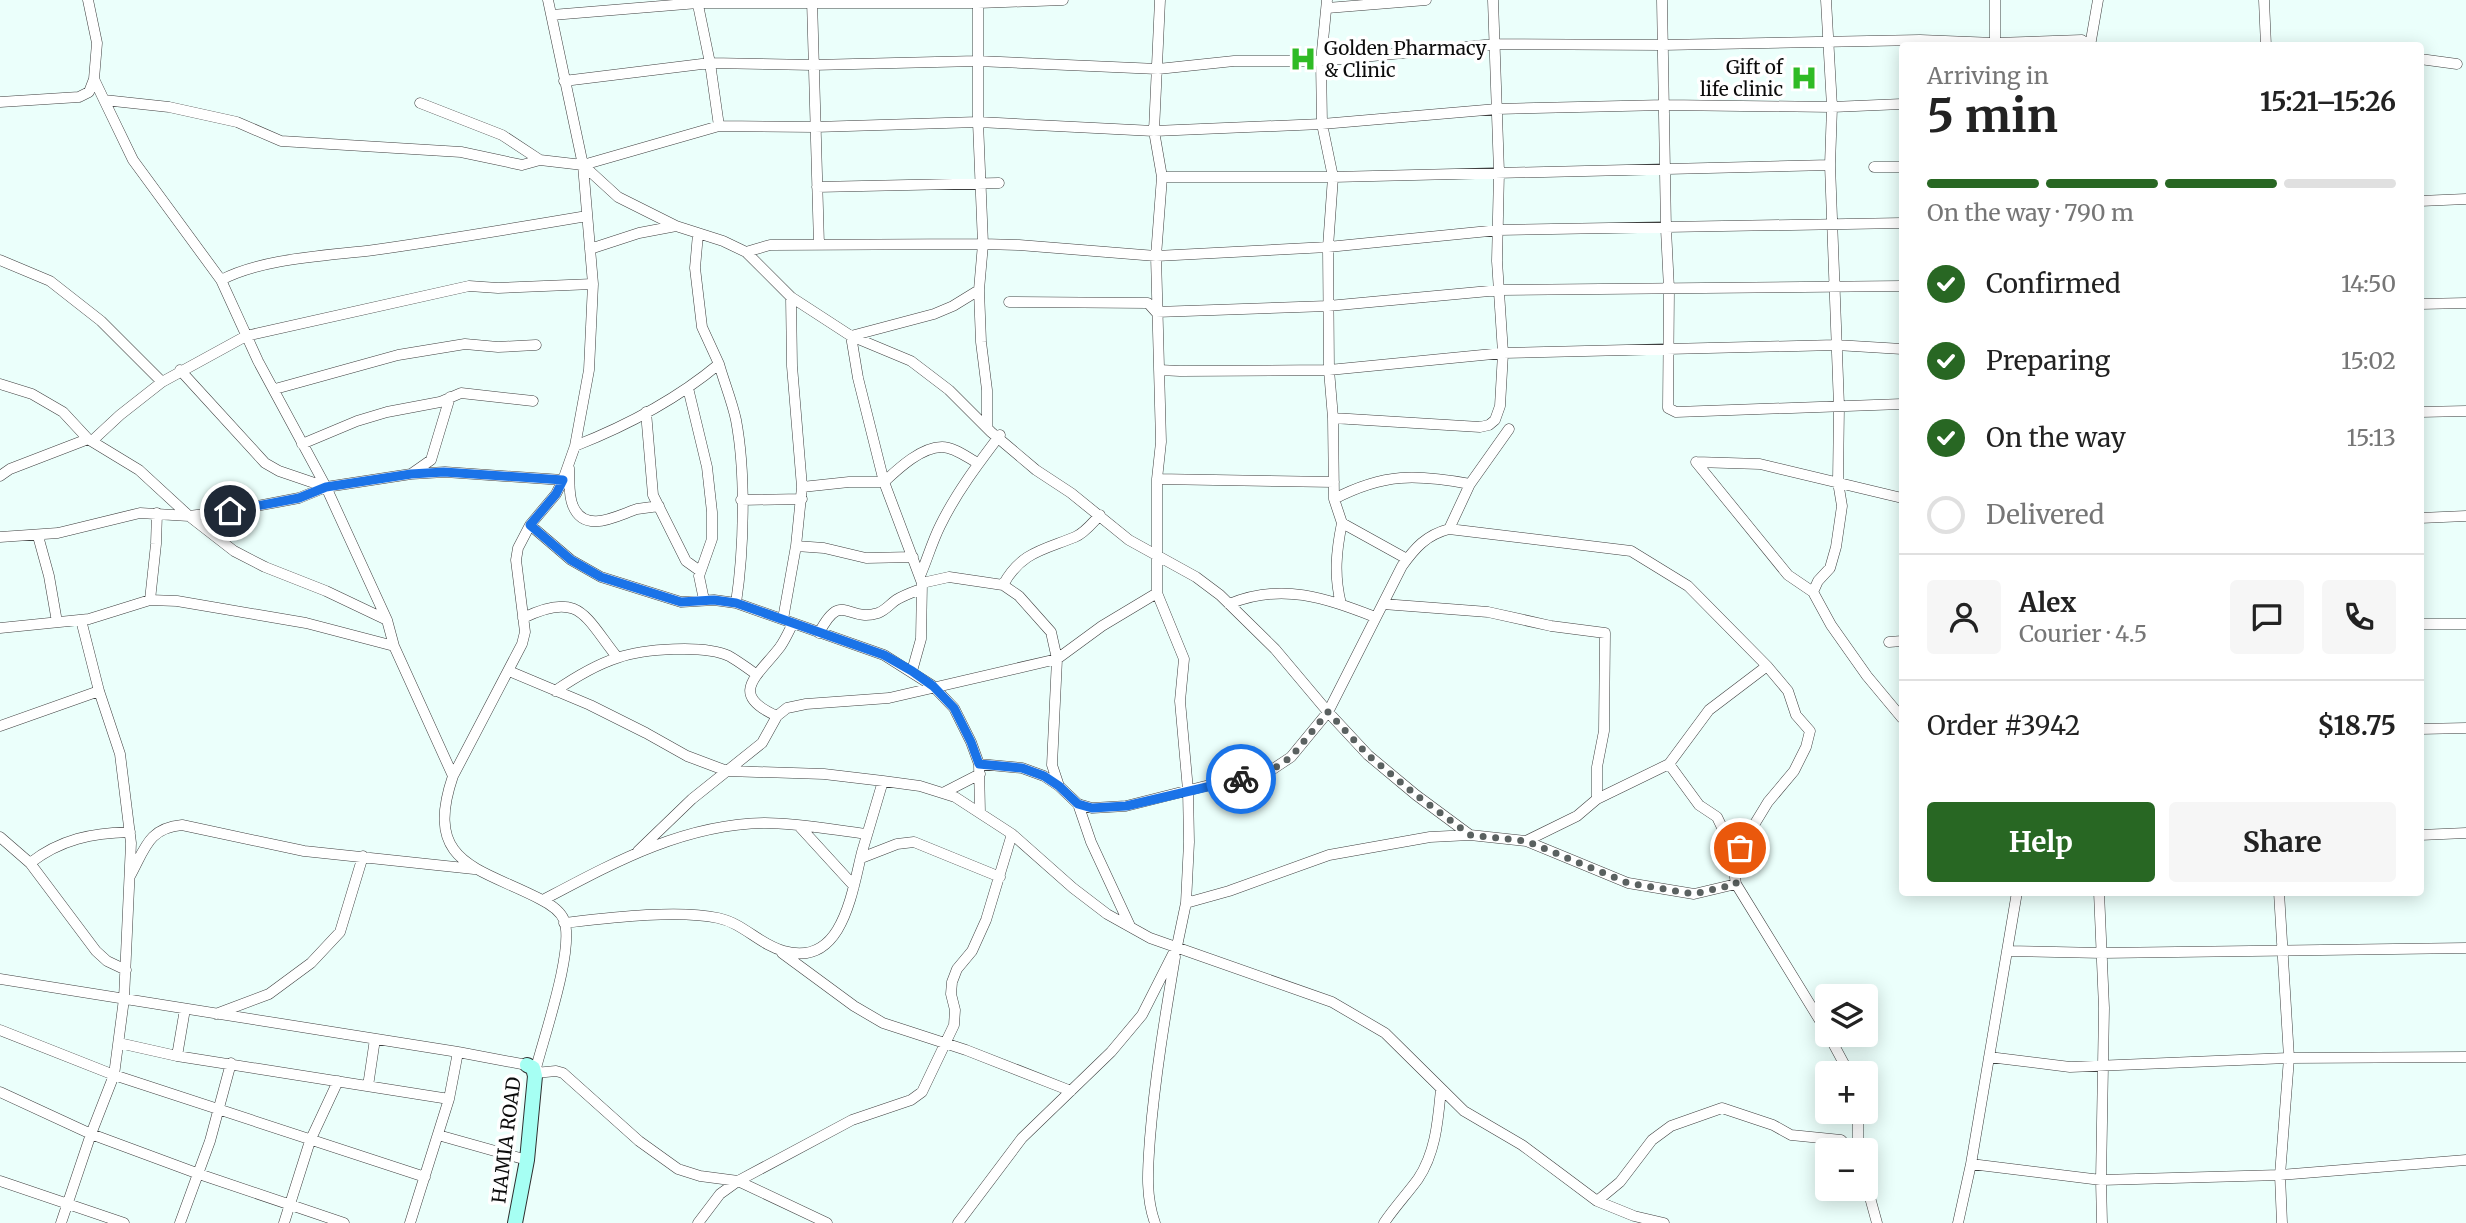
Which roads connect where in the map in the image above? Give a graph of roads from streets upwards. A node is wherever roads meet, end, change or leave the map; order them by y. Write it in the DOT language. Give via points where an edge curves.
graph roads {
  1 [pos="88,0"];
  2 [pos="548,0"];
  3 [pos="1063,0"];
  4 [pos="1160,0"];
  5 [pos="1426,0"];
  6 [pos="1493,0"];
  7 [pos="1662,0"];
  8 [pos="1826,0"];
  9 [pos="1995,0"];
  10 [pos="2098,0"];
  11 [pos="2264,0"];
  12 [pos="697,2"];
  13 [pos="812,2"];
  14 [pos="978,2"];
  15 [pos="1327,4"];
  16 [pos="552,15"];
  17 [pos="1829,42"];
  18 [pos="1958,42"];
  19 [pos="1995,42"];
  20 [pos="2038,42"];
  21 [pos="2084,42"];
  22 [pos="2089,42"];
  23 [pos="2266,42"];
  24 [pos="1495,44"];
  25 [pos="1662,44"];
  26 [pos="2424,60"];
  27 [pos="977,61"];
  28 [pos="1321,61"];
  29 [pos="710,64"];
  30 [pos="2457,64"];
  31 [pos="813,65"];
  32 [pos="1158,69"];
  33 [pos="94,79"];
  34 [pos="564,81"];
  35 [pos="104,100"];
  36 [pos="0,102"];
  37 [pos="420,103"];
  38 [pos="1899,104"];
  39 [pos="1665,105"];
  40 [pos="1832,107"];
  41 [pos="1497,109"];
  42 [pos="978,122"];
  43 [pos="1322,124"];
  44 [pos="719,126"];
  45 [pos="815,127"];
  46 [pos="1154,131"];
  47 [pos="540,160"];
  48 [pos="583,165"];
  49 [pos="1830,165"];
  50 [pos="1874,167"];
  51 [pos="1899,167"];
  52 [pos="1665,169"];
  53 [pos="1499,172"];
  54 [pos="1162,177"];
  55 [pos="1334,177"];
  56 [pos="982,182"];
  57 [pos="999,183"];
  58 [pos="817,187"];
  59 [pos="2466,200"];
  60 [pos="2424,201"];
  61 [pos="587,216"];
  62 [pos="1899,223"];
  63 [pos="1832,225"];
  64 [pos="676,226"];
  65 [pos="1666,229"];
  66 [pos="1499,230"];
  67 [pos="698,233"];
  68 [pos="983,244"];
  69 [pos="819,245"];
  70 [pos="1328,247"];
  71 [pos="590,249"];
  72 [pos="746,252"];
  73 [pos="1156,256"];
  74 [pos="0,260"];
  75 [pos="221,281"];
  76 [pos="593,284"];
  77 [pos="1899,286"];
  78 [pos="1833,288"];
  79 [pos="1669,289"];
  80 [pos="979,290"];
  81 [pos="1500,290"];
  82 [pos="791,297"];
  83 [pos="1009,302"];
  84 [pos="2466,303"];
  85 [pos="2424,304"];
  86 [pos="1328,306"];
  87 [pos="1156,312"];
  88 [pos="246,336"];
  89 [pos="851,336"];
  90 [pos="536,345"];
  91 [pos="1836,345"];
  92 [pos="1899,349"];
  93 [pos="1669,350"];
  94 [pos="1503,353"];
  95 [pos="719,364"];
  96 [pos="180,370"];
  97 [pos="1158,370"];
  98 [pos="1329,370"];
  99 [pos="162,382"];
  100 [pos="0,384"];
  101 [pos="688,388"];
  102 [pos="275,389"];
  103 [pos="450,397"];
  104 [pos="533,401"];
  105 [pos="1899,404"];
  106 [pos="1839,406"];
  107 [pos="2466,411"];
  108 [pos="646,412"];
  109 [pos="2424,412"];
  110 [pos="1334,418"];
  111 [pos="987,428"];
  112 [pos="1509,429"];
  113 [pos="1001,433"];
  114 [pos="90,440"];
  115 [pos="302,444"];
  116 [pos="575,446"];
  117 [pos="978,463"];
  118 [pos="569,464"];
  119 [pos="5,467"];
  120 [pos="411,474"];
  121 [pos="0,477"];
  122 [pos="1157,479"];
  123 [pos="563,480"];
  124 [pos="884,482"];
  125 [pos="1334,482"];
  126 [pos="1838,482"];
  127 [pos="1470,484"];
  128 [pos="326,487"];
  129 [pos="802,488"];
  130 [pos="1899,497"];
  131 [pos="802,499"];
  132 [pos="1334,499"];
  133 [pos="741,500"];
  134 [pos="659,506"];
  135 [pos="157,513"];
  136 [pos="1100,515"];
  137 [pos="189,516"];
  138 [pos="2466,516"];
  139 [pos="2424,517"];
  140 [pos="1342,523"];
  141 [pos="530,525"];
  142 [pos="1448,529"];
  143 [pos="38,536"];
  144 [pos="0,537"];
  145 [pos="796,546"];
  146 [pos="1156,555"];
  147 [pos="913,557"];
  148 [pos="1407,559"];
  149 [pos="700,571"];
  150 [pos="921,583"];
  151 [pos="1003,585"];
  152 [pos="1813,592"];
  153 [pos="1157,593"];
  154 [pos="150,600"];
  155 [pos="704,600"];
  156 [pos="736,603"];
  157 [pos="1229,604"];
  158 [pos="1341,604"];
  159 [pos="1382,604"];
  160 [pos="1376,617"];
  161 [pos="523,618"];
  162 [pos="81,620"];
  163 [pos="387,620"];
  164 [pos="788,621"];
  165 [pos="57,622"];
  166 [pos="2424,624"];
  167 [pos="2466,624"];
  168 [pos="0,628"];
  169 [pos="819,633"];
  170 [pos="1899,641"];
  171 [pos="1889,642"];
  172 [pos="394,646"];
  173 [pos="617,657"];
  174 [pos="1056,659"];
  175 [pos="1767,666"];
  176 [pos="509,671"];
  177 [pos="912,671"];
  178 [pos="756,674"];
  179 [pos="933,686"];
  180 [pos="99,691"];
  181 [pos="555,691"];
  182 [pos="1328,712"];
  183 [pos="1899,714"];
  184 [pos="777,716"];
  185 [pos="0,726"];
  186 [pos="2466,728"];
  187 [pos="2424,729"];
  188 [pos="1669,764"];
  189 [pos="979,769"];
  190 [pos="727,771"];
  191 [pos="453,776"];
  192 [pos="883,781"];
  193 [pos="1059,786"];
  194 [pos="1188,790"];
  195 [pos="943,793"];
  196 [pos="1597,799"];
  197 [pos="1078,804"];
  198 [pos="980,813"];
  199 [pos="800,827"];
  200 [pos="130,832"];
  201 [pos="2466,833"];
  202 [pos="867,834"];
  203 [pos="1012,834"];
  204 [pos="1470,835"];
  205 [pos="2424,835"];
  206 [pos="0,838"];
  207 [pos="1526,841"];
  208 [pos="638,851"];
  209 [pos="363,856"];
  210 [pos="861,858"];
  211 [pos="30,863"];
  212 [pos="474,869"];
  213 [pos="1000,877"];
  214 [pos="129,878"];
  215 [pos="1736,884"];
  216 [pos="854,886"];
  217 [pos="2016,896"];
  218 [pos="2099,896"];
  219 [pos="2279,896"];
  220 [pos="543,900"];
  221 [pos="1186,903"];
  222 [pos="564,923"];
  223 [pos="1130,927"];
  224 [pos="1177,946"];
  225 [pos="773,947"];
  226 [pos="2466,948"];
  227 [pos="2007,951"];
  228 [pos="2281,951"];
  229 [pos="2102,953"];
  230 [pos="126,970"];
  231 [pos="0,979"];
  232 [pos="124,999"];
  233 [pos="185,1009"];
  234 [pos="1815,1012"];
  235 [pos="215,1014"];
  236 [pos="0,1030"];
  237 [pos="376,1039"];
  238 [pos="119,1044"];
  239 [pos="945,1044"];
  240 [pos="458,1052"];
  241 [pos="177,1056"];
  242 [pos="1989,1057"];
  243 [pos="2466,1057"];
  244 [pos="2289,1058"];
  245 [pos="231,1063"];
  246 [pos="2104,1064"];
  247 [pos="532,1070"];
  248 [pos="114,1075"];
  249 [pos="338,1082"];
  250 [pos="368,1086"];
  251 [pos="1441,1088"];
  252 [pos="1071,1091"];
  253 [pos="0,1092"];
  254 [pos="449,1099"];
  255 [pos="219,1109"];
  256 [pos="91,1134"];
  257 [pos="438,1135"];
  258 [pos="1821,1138"];
  259 [pos="310,1141"];
  260 [pos="527,1160"];
  261 [pos="2466,1160"];
  262 [pos="1971,1164"];
  263 [pos="199,1174"];
  264 [pos="2280,1175"];
  265 [pos="425,1177"];
  266 [pos="2101,1180"];
  267 [pos="0,1181"];
  268 [pos="738,1181"];
  269 [pos="1597,1201"];
  270 [pos="1871,1201"];
  271 [pos="68,1205"];
  272 [pos="290,1205"];
  273 [pos="61,1223"];
  274 [pos="124,1223"];
  275 [pos="180,1223"];
  276 [pos="284,1223"];
  277 [pos="344,1223"];
  278 [pos="410,1223"];
  279 [pos="515,1223"];
  280 [pos="698,1223"];
  281 [pos="827,1223"];
  282 [pos="958,1223"];
  283 [pos="1155,1223"];
  284 [pos="1384,1223"];
  285 [pos="1664,1223"];
  286 [pos="1877,1223"];
  287 [pos="1958,1223"];
  288 [pos="2102,1223"];
  289 [pos="2282,1223"];
  1 -- 33 [label="street" via="97,43"];
  2 -- 16 [label="street"];
  3 -- 14 [label="street"];
  4 -- 32 [label="street"];
  5 -- 15 [label="street"];
  6 -- 24 [label="street"];
  7 -- 25 [label="street"];
  8 -- 17 [label="street"];
  9 -- 19 [label="street"];
  10 -- 22 [label="street"];
  11 -- 23 [label="street"];
  12 -- 13 [label="street"];
  12 -- 16 [label="street"];
  12 -- 29 [label="street"];
  13 -- 14 [label="street"];
  13 -- 31 [label="street"];
  14 -- 27 [label="street"];
  15 -- 28 [label="street"];
  16 -- 34 [label="street"];
  17 -- 18 [label="street"];
  17 -- 25 [label="street"];
  17 -- 40 [label="street"];
  20 -- 21 [label="street"];
  24 -- 25 [label="street"];
  24 -- 28 [label="street"];
  24 -- 41 [label="street"];
  25 -- 39 [label="street"];
  26 -- 30 [label="street"];
  27 -- 31 [label="street"];
  27 -- 32 [label="street"];
  27 -- 42 [label="street"];
  28 -- 32 [label="street" via="1234,61"];
  28 -- 43 [label="street"];
  29 -- 31 [label="street"];
  29 -- 34 [label="street"];
  29 -- 44 [label="street"];
  31 -- 45 [label="street"];
  32 -- 46 [label="street"];
  33 -- 35 [label="street"];
  33 -- 36 [label="street" via="89,92 79,97"];
  34 -- 48 [label="street"];
  35 -- 47 [label="street" via="169,107 237,122 281,141 461,152 522,165"];
  35 -- 75 [label="street" via="133,160"];
  37 -- 47 [label="street" via="502,135"];
  38 -- 40 [label="street"];
  39 -- 40 [label="street"];
  39 -- 41 [label="street"];
  39 -- 52 [label="street"];
  40 -- 49 [label="street"];
  41 -- 43 [label="street"];
  41 -- 53 [label="street"];
  42 -- 45 [label="street"];
  42 -- 46 [label="street"];
  42 -- 56 [label="street"];
  43 -- 46 [label="street"];
  43 -- 55 [label="street"];
  44 -- 45 [label="street"];
  44 -- 48 [label="street"];
  45 -- 58 [label="street"];
  46 -- 54 [label="street"];
  47 -- 48 [label="street"];
  48 -- 61 [label="street"];
  48 -- 64 [label="street" via="618,197"];
  49 -- 52 [label="street"];
  49 -- 63 [label="street"];
  50 -- 51 [label="street"];
  52 -- 53 [label="street"];
  52 -- 65 [label="street"];
  53 -- 55 [label="street"];
  53 -- 66 [label="street"];
  54 -- 55 [label="street"];
  54 -- 73 [label="street"];
  55 -- 70 [label="street"];
  56 -- 57 [label="street"];
  56 -- 58 [label="street"];
  56 -- 68 [label="street"];
  58 -- 69 [label="street"];
  59 -- 60 [label="street"];
  61 -- 71 [label="street"];
  61 -- 75 [label="street" via="267,265"];
  62 -- 63 [label="street"];
  63 -- 65 [label="street"];
  63 -- 78 [label="street"];
  64 -- 67 [label="street"];
  64 -- 71 [label="street"];
  65 -- 66 [label="street"];
  65 -- 79 [label="street"];
  66 -- 70 [label="street"];
  66 -- 81 [label="street"];
  67 -- 72 [label="street"];
  67 -- 95 [label="street" via="695,268 702,327"];
  68 -- 69 [label="street"];
  68 -- 73 [label="street"];
  68 -- 80 [label="street"];
  69 -- 72 [label="street" via="770,245"];
  70 -- 73 [label="street"];
  70 -- 86 [label="street"];
  71 -- 76 [label="street"];
  72 -- 82 [label="street"];
  73 -- 87 [label="street"];
  74 -- 99 [label="street" via="50,281 101,321"];
  75 -- 88 [label="street"];
  76 -- 88 [label="street" via="469,286"];
  76 -- 116 [label="street" via="589,370"];
  77 -- 78 [label="street"];
  78 -- 79 [label="street"];
  78 -- 91 [label="street"];
  79 -- 81 [label="street"];
  79 -- 93 [label="street"];
  80 -- 89 [label="street" via="934,314"];
  80 -- 111 [label="street"];
  81 -- 86 [label="street"];
  81 -- 94 [label="street"];
  82 -- 89 [label="street"];
  82 -- 129 [label="street"];
  83 -- 87 [label="street" via="1149,303"];
  84 -- 85 [label="street"];
  86 -- 87 [label="street"];
  86 -- 98 [label="street"];
  87 -- 97 [label="street"];
  88 -- 96 [label="street"];
  88 -- 102 [label="street"];
  89 -- 111 [label="street" via="911,361"];
  89 -- 124 [label="street"];
  90 -- 102 [label="street" via="465,344 398,355"];
  91 -- 92 [label="street"];
  91 -- 93 [label="street"];
  91 -- 106 [label="street"];
  93 -- 94 [label="street"];
  93 -- 106 [label="street" via="1667,404 1671,410"];
  94 -- 98 [label="street"];
  94 -- 110 [label="street" via="1500,406 1489,425"];
  95 -- 101 [label="street"];
  95 -- 133 [label="street" via="736,418"];
  96 -- 99 [label="street"];
  96 -- 128 [label="street" via="265,463"];
  97 -- 98 [label="street"];
  97 -- 122 [label="street" via="1161,442"];
  98 -- 110 [label="street"];
  99 -- 114 [label="street"];
  100 -- 114 [label="street" via="32,394 63,412"];
  101 -- 108 [label="street"];
  101 -- 149 [label="street" via="707,467 712,512 712,538"];
  102 -- 115 [label="street"];
  103 -- 104 [label="street" via="461,393"];
  103 -- 115 [label="street" via="357,421"];
  103 -- 120 [label="street" via="431,460"];
  105 -- 106 [label="street"];
  106 -- 126 [label="street"];
  107 -- 109 [label="street"];
  108 -- 116 [label="street"];
  108 -- 134 [label="street" via="653,495"];
  110 -- 125 [label="street"];
  111 -- 136 [label="street"];
  112 -- 127 [label="street"];
  113 -- 117 [label="street"];
  114 -- 119 [label="street"];
  114 -- 137 [label="street" via="139,470"];
  115 -- 128 [label="street"];
  116 -- 118 [label="street"];
  117 -- 124 [label="street" via="943,447 898,468"];
  117 -- 150 [label="street" via="940,527"];
  118 -- 123 [label="street"];
  118 -- 134 [label="street" via="573,506 592,521"];
  119 -- 121 [label="street"];
  120 -- 123 [label="street"];
  120 -- 128 [label="street"];
  122 -- 125 [label="street"];
  122 -- 146 [label="street"];
  123 -- 141 [label="street"];
  124 -- 129 [label="street"];
  124 -- 147 [label="street"];
  125 -- 132 [label="street"];
  126 -- 130 [label="street"];
  126 -- 152 [label="street" via="1842,506 1836,547 1830,568"];
  126 -- 152 [label="street" via="1760,464 1696,462 1788,575"];
  127 -- 132 [label="street" via="1389,478"];
  127 -- 142 [label="street"];
  128 -- 137 [label="street" via="287,501"];
  128 -- 163 [label="street"];
  129 -- 131 [label="street"];
  131 -- 133 [label="street"];
  131 -- 145 [label="street"];
  132 -- 140 [label="street"];
  133 -- 156 [label="street" via="741,573"];
  134 -- 149 [label="street" via="686,561"];
  135 -- 137 [label="street"];
  135 -- 143 [label="street"];
  135 -- 154 [label="street"];
  136 -- 146 [label="street"];
  136 -- 151 [label="street" via="1077,536 1028,556"];
  137 -- 163 [label="street" via="223,545 253,562"];
  138 -- 139 [label="street"];
  140 -- 148 [label="street"];
  140 -- 158 [label="street" via="1336,565"];
  141 -- 155 [label="street" via="571,560 601,577 681,602"];
  141 -- 161 [label="street" via="516,560"];
  142 -- 148 [label="street" via="1434,533"];
  142 -- 175 [label="street" via="1631,551 1688,586"];
  143 -- 144 [label="street"];
  143 -- 165 [label="street"];
  145 -- 147 [label="street" via="866,558"];
  145 -- 164 [label="street"];
  146 -- 153 [label="street"];
  146 -- 157 [label="street" via="1208,585"];
  147 -- 150 [label="street"];
  148 -- 159 [label="street"];
  149 -- 155 [label="street"];
  150 -- 151 [label="street" via="949,577"];
  150 -- 169 [label="street" via="872,615 832,611"];
  150 -- 177 [label="street" via="920,639"];
  151 -- 174 [label="street" via="1051,632"];
  152 -- 183 [label="street" via="1831,625"];
  153 -- 174 [label="street"];
  153 -- 194 [label="street" via="1184,659 1180,701"];
  154 -- 162 [label="street"];
  154 -- 172 [label="street" via="306,624"];
  155 -- 156 [label="street"];
  156 -- 164 [label="street"];
  157 -- 158 [label="street" via="1275,592"];
  157 -- 182 [label="street" via="1275,649"];
  158 -- 160 [label="street"];
  159 -- 160 [label="street"];
  159 -- 196 [label="street" via="1488,612 1605,633 1604,731"];
  160 -- 182 [label="street"];
  161 -- 173 [label="street" via="562,605 580,612"];
  161 -- 176 [label="street" via="522,644"];
  162 -- 165 [label="street"];
  162 -- 180 [label="street"];
  163 -- 172 [label="street"];
  164 -- 169 [label="street"];
  164 -- 178 [label="street" via="782,645"];
  165 -- 168 [label="street"];
  166 -- 167 [label="street"];
  169 -- 177 [label="street" via="884,655"];
  170 -- 171 [label="street"];
  172 -- 191 [label="street"];
  173 -- 178 [label="street" via="705,650 727,655"];
  173 -- 181 [label="street"];
  174 -- 179 [label="street"];
  174 -- 193 [label="street" via="1052,765"];
  175 -- 188 [label="street" via="1709,710"];
  175 -- 215 [label="street" via="1788,691 1796,715 1810,731 1794,771 1740,848"];
  176 -- 181 [label="street"];
  176 -- 191 [label="street"];
  177 -- 179 [label="street"];
  178 -- 184 [label="street" via="750,696"];
  179 -- 184 [label="street" via="889,698 806,704 787,708"];
  179 -- 189 [label="street" via="954,708"];
  180 -- 185 [label="street"];
  180 -- 200 [label="street" via="120,754"];
  181 -- 190 [label="street" via="687,757"];
  182 -- 194 [label="street" via="1291,757 1273,769"];
  182 -- 204 [label="street" via="1368,755"];
  184 -- 190 [label="street" via="762,743"];
  186 -- 187 [label="street"];
  188 -- 196 [label="street"];
  188 -- 215 [label="street" via="1699,805 1717,817 1730,844"];
  189 -- 193 [label="street" via="1022,768"];
  189 -- 195 [label="street"];
  189 -- 198 [label="street"];
  190 -- 192 [label="street"];
  190 -- 208 [label="street"];
  191 -- 212 [label="street" via="445,800 446,835 459,858"];
  192 -- 195 [label="street"];
  192 -- 202 [label="street"];
  193 -- 197 [label="street"];
  194 -- 197 [label="street" via="1108,808"];
  194 -- 221 [label="street"];
  195 -- 198 [label="street"];
  196 -- 207 [label="street" via="1577,816"];
  197 -- 223 [label="street"];
  198 -- 203 [label="street"];
  199 -- 202 [label="street"];
  199 -- 208 [label="street" via="766,823 715,828"];
  199 -- 216 [label="street"];
  200 -- 211 [label="street" via="64,842"];
  200 -- 214 [label="street"];
  201 -- 205 [label="street"];
  202 -- 210 [label="street"];
  203 -- 213 [label="street"];
  203 -- 223 [label="street" via="1073,888"];
  204 -- 207 [label="street"];
  204 -- 221 [label="street" via="1430,837 1329,855"];
  206 -- 211 [label="street"];
  207 -- 215 [label="street" via="1628,883 1694,894"];
  208 -- 220 [label="street"];
  209 -- 212 [label="street"];
  209 -- 214 [label="street" via="304,851 182,825 168,826 152,836"];
  209 -- 235 [label="street" via="341,932 269,993"];
  210 -- 213 [label="street" via="914,842"];
  210 -- 216 [label="street"];
  211 -- 230 [label="street" via="96,951"];
  212 -- 220 [label="street"];
  213 -- 239 [label="street" via="972,951 952,982 956,1019"];
  214 -- 230 [label="street"];
  215 -- 234 [label="street"];
  216 -- 225 [label="street" via="848,909 828,943 811,952"];
  217 -- 227 [label="street"];
  218 -- 229 [label="street"];
  219 -- 228 [label="street"];
  220 -- 222 [label="street"];
  221 -- 224 [label="street"];
  222 -- 225 [label="street" via="683,914 719,918"];
  222 -- 247 [label="street" via="566,951"];
  223 -- 224 [label="street"];
  224 -- 251 [label="street" via="1332,1002 1385,1033"];
  224 -- 252 [label="street" via="1142,1015"];
  224 -- 283 [label="street" via="1152,1112 1147,1184"];
  225 -- 239 [label="street" via="868,1015"];
  226 -- 228 [label="street"];
  227 -- 229 [label="street"];
  227 -- 242 [label="street"];
  228 -- 229 [label="street"];
  228 -- 244 [label="street"];
  229 -- 246 [label="street"];
  230 -- 232 [label="street"];
  231 -- 232 [label="street"];
  232 -- 233 [label="street"];
  232 -- 238 [label="street"];
  233 -- 235 [label="street"];
  233 -- 241 [label="street"];
  235 -- 237 [label="street"];
  236 -- 248 [label="street"];
  237 -- 240 [label="street"];
  237 -- 250 [label="street"];
  238 -- 241 [label="street"];
  238 -- 248 [label="street"];
  239 -- 252 [label="street"];
  239 -- 268 [label="street" via="917,1097 852,1120"];
  240 -- 247 [label="street"];
  240 -- 254 [label="street"];
  241 -- 245 [label="street"];
  242 -- 246 [label="street" via="2070,1068"];
  242 -- 262 [label="street"];
  243 -- 244 [label="street"];
  244 -- 246 [label="street"];
  244 -- 264 [label="street"];
  245 -- 249 [label="street"];
  245 -- 255 [label="street"];
  246 -- 266 [label="street"];
  247 -- 260 [label="street, HAMIA ROAD"];
  247 -- 268 [label="street" via="564,1073 639,1141 678,1169 700,1177"];
  248 -- 255 [label="street"];
  248 -- 256 [label="street"];
  249 -- 250 [label="street"];
  249 -- 259 [label="street"];
  250 -- 254 [label="street"];
  251 -- 269 [label="street" via="1464,1111 1522,1145"];
  251 -- 284 [label="street" via="1430,1156"];
  252 -- 282 [label="street" via="1023,1138"];
  253 -- 256 [label="street"];
  254 -- 257 [label="street"];
  255 -- 259 [label="street"];
  255 -- 263 [label="street"];
  256 -- 263 [label="street"];
  256 -- 271 [label="street"];
  257 -- 260 [label="street"];
  257 -- 265 [label="street"];
  258 -- 269 [label="street" via="1791,1135 1722,1108 1671,1126 1652,1140 1619,1182"];
  259 -- 265 [label="street"];
  259 -- 272 [label="street"];
  260 -- 279 [label="street, HAMIA ROAD"];
  261 -- 264 [label="street"];
  262 -- 266 [label="street"];
  262 -- 287 [label="street"];
  263 -- 272 [label="street"];
  263 -- 275 [label="street"];
  264 -- 266 [label="street"];
  264 -- 289 [label="street"];
  265 -- 278 [label="street"];
  266 -- 288 [label="street"];
  267 -- 271 [label="street"];
  268 -- 280 [label="street" via="720,1194"];
  268 -- 281 [label="street"];
  269 -- 285 [label="street"];
  270 -- 286 [label="street"];
  271 -- 273 [label="street"];
  271 -- 274 [label="street"];
  272 -- 276 [label="street"];
  272 -- 277 [label="street"];
}
